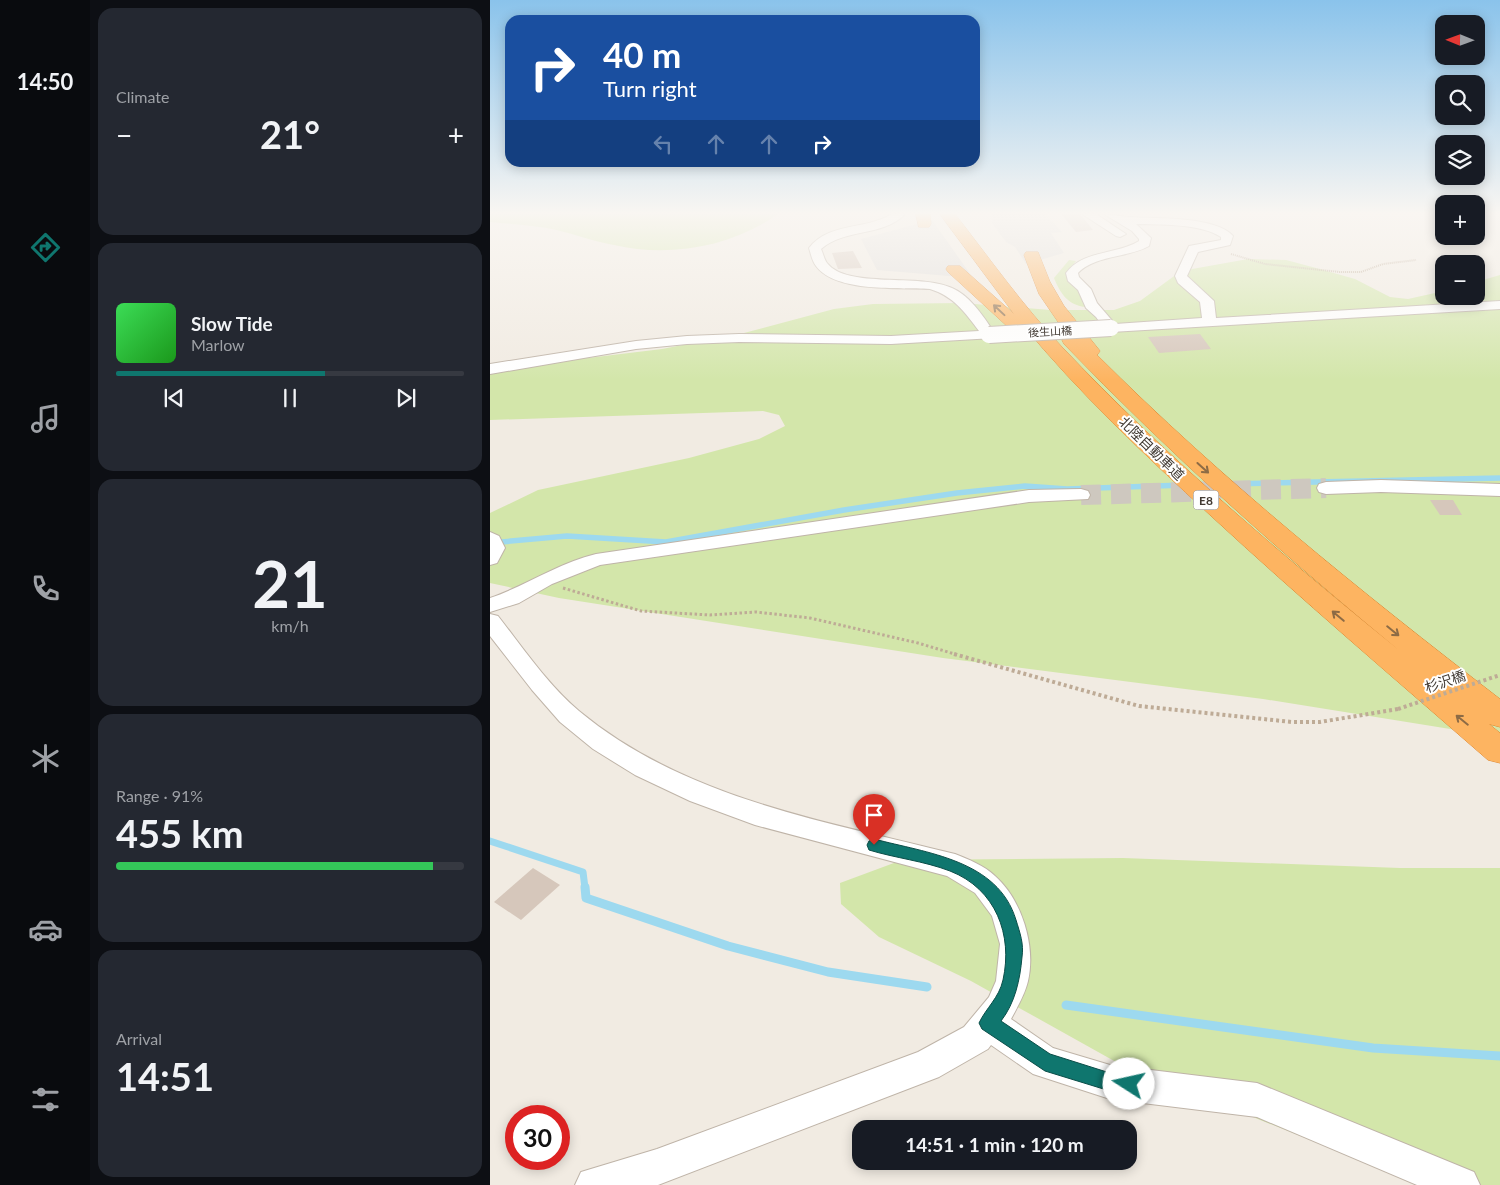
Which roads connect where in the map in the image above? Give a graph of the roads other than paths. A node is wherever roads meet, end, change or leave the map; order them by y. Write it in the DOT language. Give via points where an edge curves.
graph roads {
  1 [pos="825,269"];
  2 [pos="954,269"];
  3 [pos="989,269"];
  4 [pos="1009,269"];
  5 [pos="1037,269"];
  6 [pos="1075,269"];
  7 [pos="1184,269"];
  8 [pos="1500,305"];
  9 [pos="1209,322"];
  10 [pos="1110,328"];
  11 [pos="989,335"];
  12 [pos="490,369"];
  13 [pos="1101,400"];
  14 [pos="1180,447"];
  15 [pos="1326,488"];
  16 [pos="1500,490"];
  17 [pos="1081,495"];
  18 [pos="490,538"];
  19 [pos="490,559"];
  20 [pos="490,605"];
  21 [pos="490,621"];
  22 [pos="1500,716"];
  23 [pos="1500,751"];
  24 [pos="988,1023"];
  25 [pos="594,1185"];
  26 [pos="1461,1185"];
  1 -- 11 [label="street" via="849,282 922,284 948,290 967,307"];
  13 -- 2 [label="highway, one-way"];
  3 -- 13 [label="highway, 北陸自動車道 / E8" via="1055,351"];
  4 -- 14 [label="highway, 北陸自動車道 / E8" via="1052,321"];
  5 -- 14 [label="highway" via="1043,288 1066,322"];
  6 -- 10 [label="street" via="1072,273 1074,278"];
  7 -- 9 [label="street" via="1182,280 1207,301"];
  8 -- 9 [label="street, 後生山橋"];
  9 -- 10 [label="street, 後生山橋"];
  10 -- 11 [label="street, 後生山橋, bridge"];
  11 -- 12 [label="street, 後生山橋" via="891,340 687,340"];
  23 -- 13 [label="highway, 北陸自動車道 / E8, one-way" via="1280,566"];
  14 -- 22 [label="highway, 北陸自動車道 / E8, one-way" via="1332,581"];
  15 -- 16 [label="street" via="1381,486"];
  17 -- 20 [label="street" via="1030,496 596,560"];
  18 -- 19 [label="street" via="494,541 495,550"];
  21 -- 24 [label="street" via="569,716 602,742 644,768 699,794 755,814 955,866 985,884 1005,911 1015,944 1012,981 1000,1008"];
  24 -- 25 [label="street" via="976,1038 927,1065 658,1167"];
  24 -- 26 [label="street" via="1045,1062 1110,1082 1257,1100"];
}
